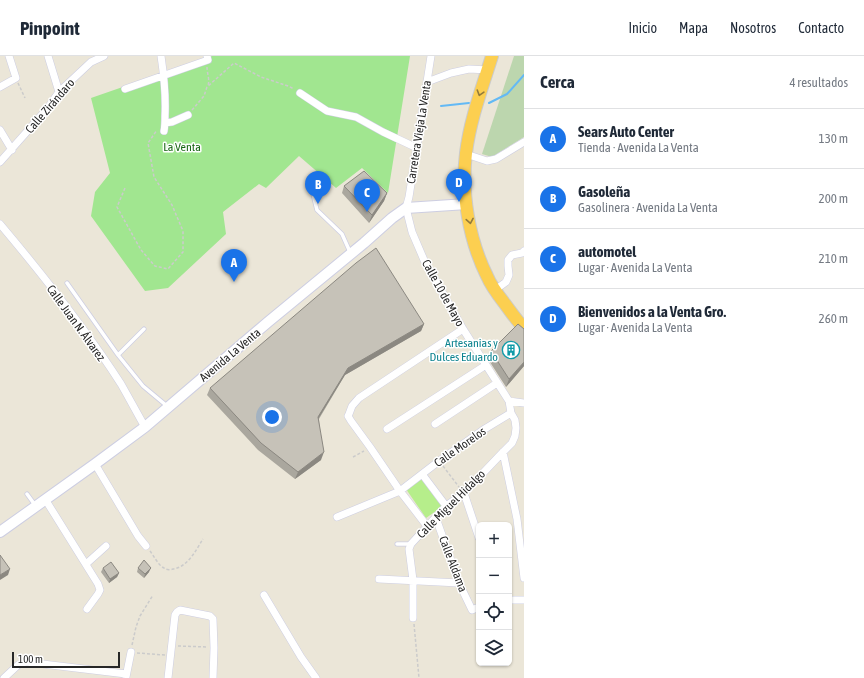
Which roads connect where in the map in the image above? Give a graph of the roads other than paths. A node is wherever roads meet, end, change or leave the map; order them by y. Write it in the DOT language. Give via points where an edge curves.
graph roads {
  1 [pos="9,56"];
  2 [pos="48,56"];
  3 [pos="104,56"];
  4 [pos="161,56"];
  5 [pos="431,56"];
  6 [pos="492,56"];
  7 [pos="208,58"];
  8 [pos="488,70"];
  9 [pos="164,75"];
  10 [pos="427,82"];
  11 [pos="0,87"];
  12 [pos="125,88"];
  13 [pos="59,92"];
  14 [pos="300,93"];
  15 [pos="188,115"];
  16 [pos="165,123"];
  17 [pos="0,130"];
  18 [pos="164,131"];
  19 [pos="524,142"];
  20 [pos="417,148"];
  21 [pos="12,150"];
  22 [pos="466,154"];
  23 [pos="0,162"];
  24 [pos="314,194"];
  25 [pos="467,204"];
  26 [pos="406,208"];
  27 [pos="0,224"];
  28 [pos="524,251"];
  29 [pos="351,253"];
  30 [pos="67,283"];
  31 [pos="495,290"];
  32 [pos="144,328"];
  33 [pos="524,328"];
  34 [pos="463,329"];
  35 [pos="118,355"];
  36 [pos="486,364"];
  37 [pos="497,383"];
  38 [pos="509,401"];
  39 [pos="524,403"];
  40 [pos="168,407"];
  41 [pos="511,413"];
  42 [pos="435,424"];
  43 [pos="145,427"];
  44 [pos="386,429"];
  45 [pos="503,452"];
  46 [pos="95,464"];
  47 [pos="422,474"];
  48 [pos="400,490"];
  49 [pos="464,493"];
  50 [pos="27,494"];
  51 [pos="44,500"];
  52 [pos="36,506"];
  53 [pos="446,506"];
  54 [pos="337,517"];
  55 [pos="436,518"];
  56 [pos="427,526"];
  57 [pos="476,529"];
  58 [pos="0,532"];
  59 [pos="397,544"];
  60 [pos="411,544"];
  61 [pos="106,546"];
  62 [pos="146,546"];
  63 [pos="86,564"];
  64 [pos="524,578"];
  65 [pos="379,579"];
  66 [pos="413,580"];
  67 [pos="459,583"];
  68 [pos="264,596"];
  69 [pos="512,600"];
  70 [pos="524,600"];
  71 [pos="87,609"];
  72 [pos="476,609"];
  73 [pos="413,618"];
  74 [pos="131,652"];
  75 [pos="126,676"];
  76 [pos="4,678"];
  77 [pos="168,678"];
  78 [pos="212,678"];
  79 [pos="316,678"];
  1 -- 11 [label="street" via="16,78"];
  2 -- 13 [label="street"];
  3 -- 13 [label="street, Calle Zirándaro" via="91,62"];
  4 -- 9 [label="street"];
  5 -- 10 [label="street, Carretera Vieja La Venta"];
  6 -- 8 [label="highway"];
  7 -- 9 [label="street"];
  8 -- 10 [label="street" via="469,69 451,72"];
  8 -- 22 [label="highway, one-way" via="472,120"];
  9 -- 12 [label="street"];
  9 -- 16 [label="street"];
  10 -- 20 [label="street, Carretera Vieja La Venta"];
  13 -- 21 [label="street, Calle Zirándaro" via="48,109"];
  14 -- 20 [label="street" via="327,111 356,117"];
  15 -- 16 [label="street"];
  16 -- 18 [label="street"];
  17 -- 21 [label="street"];
  19 -- 22 [label="street" via="488,161"];
  20 -- 26 [label="street, Carretera Vieja La Venta"];
  21 -- 23 [label="street, Calle Zirándaro"];
  22 -- 25 [label="highway"];
  24 -- 29 [label="lane" via="318,210 342,234"];
  25 -- 26 [label="main road"];
  25 -- 31 [label="highway, one-way" via="478,256"];
  26 -- 29 [label="main road, Avenida La Venta"];
  26 -- 34 [label="street, Calle 10 de Mayo" via="412,232 424,260"];
  27 -- 43 [label="street, Calle Juan N. Álvarez" via="82,327 121,385"];
  28 -- 31 [label="street" via="512,255 508,260 509,275 506,282"];
  29 -- 40 [label="main road, Avenida La Venta"];
  30 -- 35 [label="lane"];
  31 -- 33 [label="highway"];
  32 -- 35 [label="lane"];
  34 -- 36 [label="street, Calle 10 de Mayo"];
  34 -- 48 [label="street, Calle Aldama" via="359,398 348,416"];
  35 -- 40 [label="lane" via="143,386"];
  36 -- 37 [label="street, Calle 10 de Mayo"];
  36 -- 44 [label="street"];
  37 -- 38 [label="street, Calle 10 de Mayo"];
  37 -- 42 [label="street"];
  38 -- 39 [label="street"];
  38 -- 41 [label="street"];
  40 -- 43 [label="main road, Avenida La Venta"];
  41 -- 45 [label="street, Calle Miguel Hidalgo" via="516,420 516,436"];
  41 -- 47 [label="street, Calle Morelos"];
  43 -- 46 [label="main road, Avenida La Venta"];
  45 -- 49 [label="street, Calle Miguel Hidalgo"];
  45 -- 64 [label="street" via="517,519"];
  46 -- 51 [label="main road, Avenida La Venta"];
  46 -- 62 [label="street"];
  47 -- 48 [label="street, Calle Morelos"];
  47 -- 53 [label="street"];
  48 -- 54 [label="street, Calle Morelos"];
  48 -- 56 [label="street, Calle Aldama"];
  49 -- 53 [label="street, Calle Miguel Hidalgo"];
  49 -- 57 [label="street"];
  50 -- 52 [label="lane"];
  51 -- 52 [label="main road, Avenida La Venta"];
  51 -- 63 [label="street"];
  52 -- 58 [label="main road, Avenida La Venta"];
  53 -- 55 [label="street, Calle Miguel Hidalgo"];
  55 -- 56 [label="street, Calle Miguel Hidalgo"];
  55 -- 67 [label="street, Calle Aldama"];
  56 -- 60 [label="street, Calle Miguel Hidalgo"];
  59 -- 60 [label="lane"];
  60 -- 66 [label="street, Calle Miguel Hidalgo" via="409,549"];
  61 -- 63 [label="street"];
  63 -- 71 [label="street" via="100,590"];
  65 -- 66 [label="street"];
  66 -- 67 [label="street"];
  66 -- 73 [label="street, Calle Miguel Hidalgo"];
  67 -- 72 [label="street, Calle Aldama"];
  68 -- 79 [label="street" via="300,657"];
  69 -- 70 [label="street"];
  74 -- 75 [label="street"];
  75 -- 76 [label="street" via="26,662 18,665"];
  77 -- 78 [label="street" via="175,615 180,610 210,616 213,619"];
}
